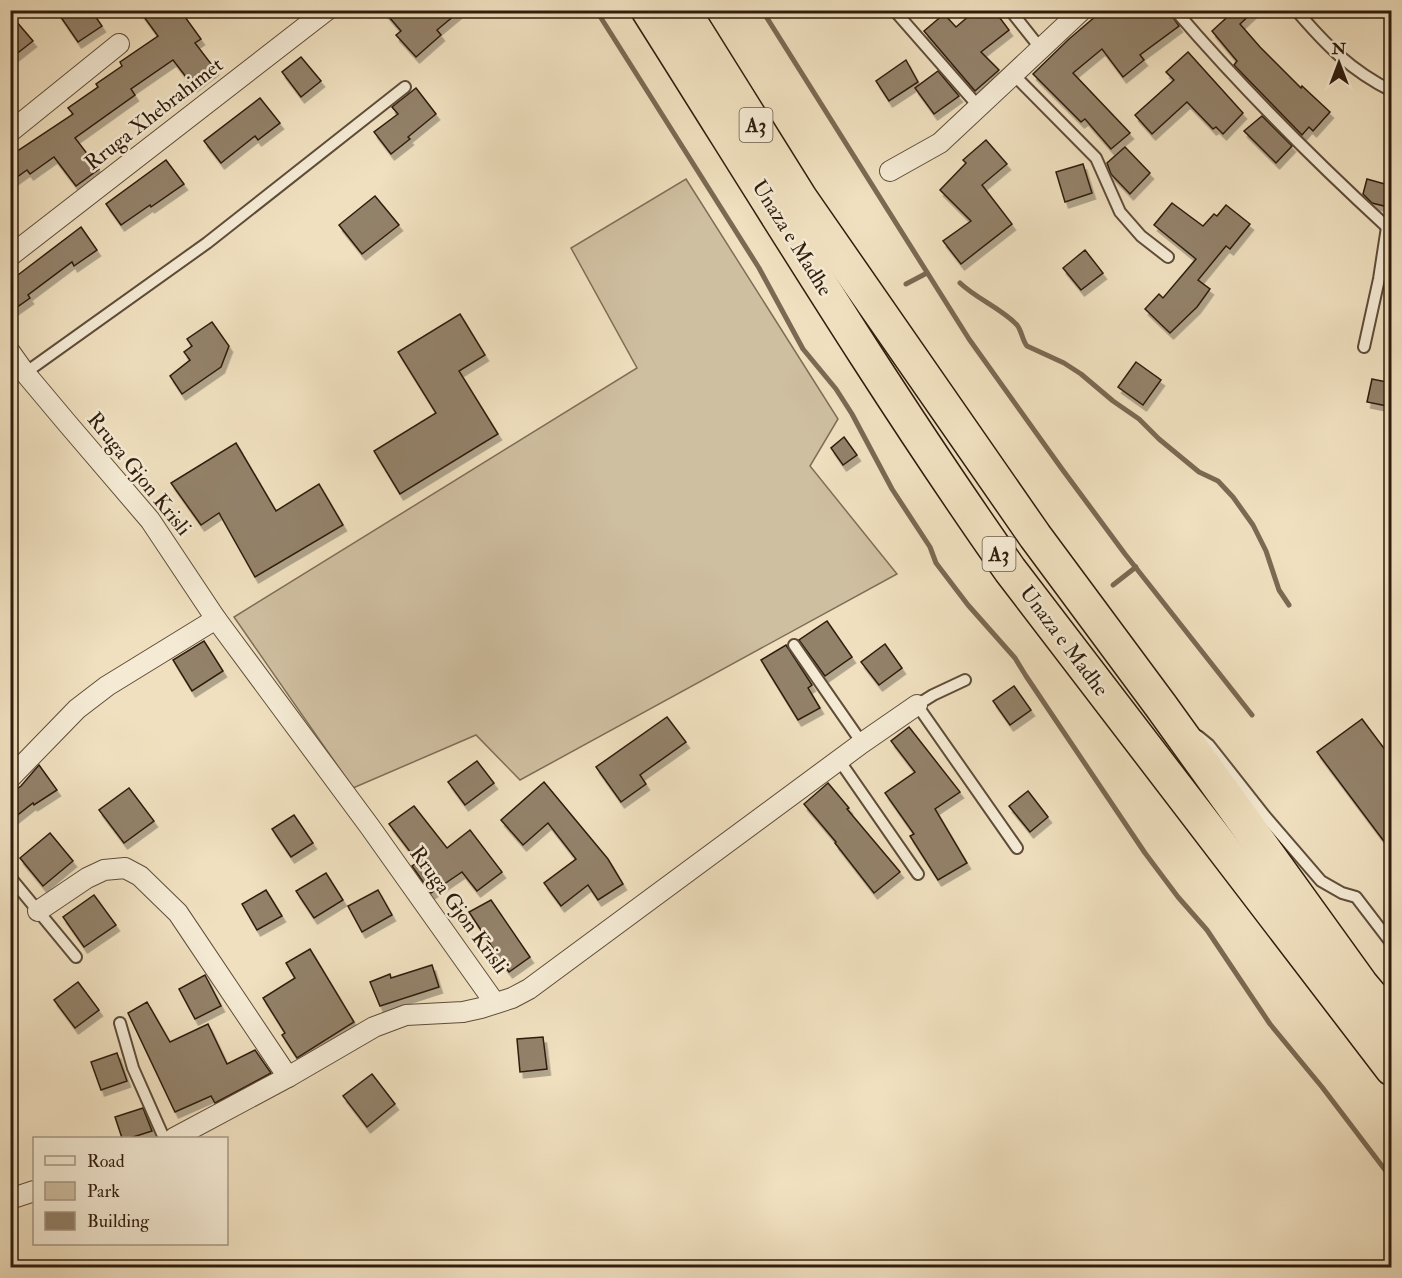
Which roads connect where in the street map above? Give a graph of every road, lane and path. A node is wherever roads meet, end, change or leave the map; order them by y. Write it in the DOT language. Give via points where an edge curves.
graph roads {
  1 [pos="327,10"];
  2 [pos="648,10"];
  3 [pos="683,10"];
  4 [pos="700,10"];
  5 [pos="894,10"];
  6 [pos="1010,10"];
  7 [pos="1082,10"];
  8 [pos="1174,10"];
  9 [pos="1296,10"];
  10 [pos="119,44"];
  11 [pos="1041,49"];
  12 [pos="710,52"];
  13 [pos="1014,75"];
  14 [pos="405,87"];
  15 [pos="1392,91"];
  16 [pos="979,107"];
  17 [pos="10,132"];
  18 [pos="890,171"];
  19 [pos="1389,222"];
  20 [pos="10,256"];
  21 [pos="1168,257"];
  22 [pos="1364,347"];
  23 [pos="10,352"];
  24 [pos="25,373"];
  25 [pos="216,619"];
  26 [pos="794,645"];
  27 [pos="965,680"];
  28 [pos="917,705"];
  29 [pos="1161,706"];
  30 [pos="862,743"];
  31 [pos="839,760"];
  32 [pos="10,778"];
  33 [pos="1017,848"];
  34 [pos="918,874"];
  35 [pos="10,877"];
  36 [pos="38,911"];
  37 [pos="1392,944"];
  38 [pos="76,957"];
  39 [pos="495,1003"];
  40 [pos="1392,1021"];
  41 [pos="120,1023"];
  42 [pos="1392,1069"];
  43 [pos="288,1077"];
  44 [pos="164,1137"];
  45 [pos="176,1137"];
  46 [pos="33,1191"];
  47 [pos="10,1199"];
  1 -- 20 [label="street, Rruga Xhebrahimet"];
  2 -- 42 [label="highway, Unaza e Madhe / A3" via="911,425 990,542"];
  3 -- 12 [label="highway, Unaza e Madhe / A3"];
  4 -- 12 [label="highway"];
  5 -- 16 [label="lane"];
  6 -- 11 [label="lane"];
  7 -- 11 [label="street"];
  8 -- 19 [label="lane" via="1290,134"];
  9 -- 15 [label="lane" via="1340,58"];
  10 -- 17 [label="street"];
  11 -- 13 [label="street"];
  12 -- 29 [label="highway, Unaza e Madhe / A3" via="808,208 1035,536"];
  13 -- 16 [label="street"];
  13 -- 21 [label="lane" via="1096,158 1120,212"];
  14 -- 24 [label="lane" via="207,243"];
  16 -- 18 [label="street" via="940,143"];
  19 -- 22 [label="lane"];
  23 -- 24 [label="street, Rruga Gjon Krisli"];
  24 -- 25 [label="street, Rruga Gjon Krisli" via="150,520"];
  25 -- 32 [label="street" via="107,686 77,709"];
  25 -- 39 [label="street, Rruga Gjon Krisli"];
  26 -- 30 [label="lane"];
  27 -- 28 [label="lane"];
  28 -- 30 [label="street, Rruga Gjon Krisli"];
  28 -- 33 [label="lane"];
  29 -- 37 [label="lane" via="1209,745 1321,881 1356,897"];
  29 -- 40 [label="highway, Unaza e Madhe / A3" via="1354,975"];
  30 -- 31 [label="street, Rruga Gjon Krisli"];
  31 -- 34 [label="lane"];
  31 -- 39 [label="street, Rruga Gjon Krisli" via="549,975 512,998"];
  35 -- 36 [label="lane"];
  36 -- 38 [label="lane"];
  36 -- 43 [label="street" via="104,870 125,867 140,876 178,913"];
  39 -- 43 [label="street" via="463,1012 406,1015 374,1027"];
  41 -- 44 [label="lane" via="133,1068"];
  43 -- 45 [label="street"];
  46 -- 47 [label="street"];
}
